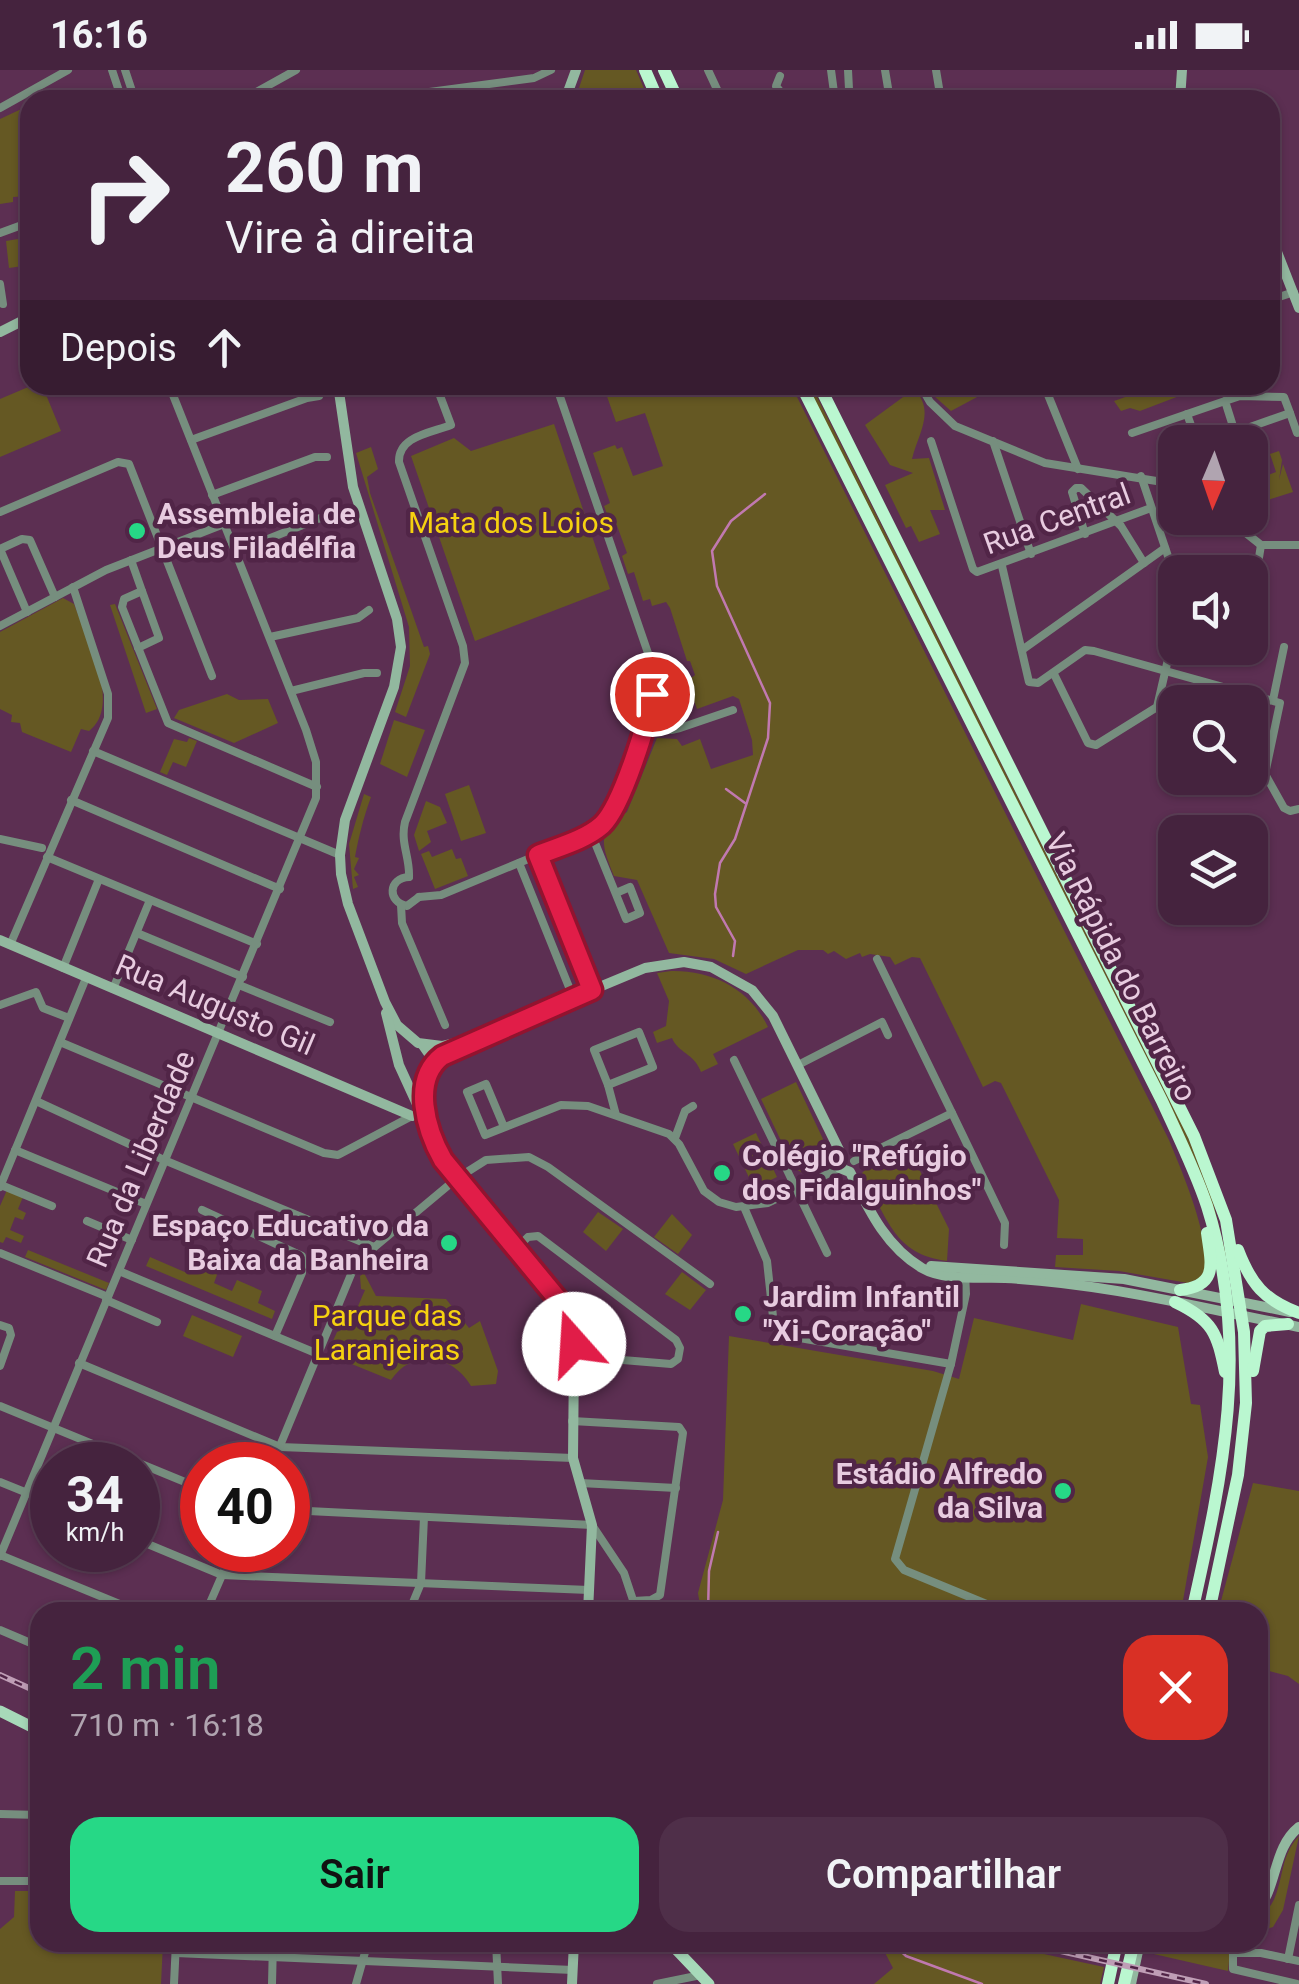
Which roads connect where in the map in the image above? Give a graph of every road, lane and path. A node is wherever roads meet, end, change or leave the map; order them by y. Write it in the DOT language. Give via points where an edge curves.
graph roads {
  1 [pos="68,70"];
  2 [pos="296,70"];
  3 [pos="551,70"];
  4 [pos="519,75"];
  5 [pos="780,76"];
  6 [pos="32,90"];
  7 [pos="260,90"];
  8 [pos="429,90"];
  9 [pos="779,90"];
  10 [pos="1280,260"];
  11 [pos="0,284"];
  12 [pos="1294,292"];
  13 [pos="1280,297"];
  14 [pos="2,304"];
  15 [pos="1299,308"];
  16 [pos="174,395"];
  17 [pos="340,395"];
  18 [pos="440,395"];
  19 [pos="559,395"];
  20 [pos="806,395"];
  21 [pos="824,395"];
  22 [pos="926,395"];
  23 [pos="1048,395"];
  24 [pos="320,396"];
  25 [pos="1225,401"];
  26 [pos="1290,413"];
  27 [pos="1187,414"];
  28 [pos="1191,425"];
  29 [pos="1234,425"];
  30 [pos="1256,425"];
  31 [pos="451,426"];
  32 [pos="1132,433"];
  33 [pos="1297,434"];
  34 [pos="454,438"];
  35 [pos="191,440"];
  36 [pos="931,440"];
  37 [pos="993,441"];
  38 [pos="327,457"];
  39 [pos="1078,470"];
  40 [pos="1140,476"];
  41 [pos="1158,480"];
  42 [pos="212,494"];
  43 [pos="1152,508"];
  44 [pos="0,512"];
  45 [pos="338,517"];
  46 [pos="1114,522"];
  47 [pos="224,524"];
  48 [pos="1085,534"];
  49 [pos="1248,535"];
  50 [pos="1261,545"];
  51 [pos="1299,545"];
  52 [pos="162,548"];
  53 [pos="1165,548"];
  54 [pos="0,549"];
  55 [pos="235,552"];
  56 [pos="1031,554"];
  57 [pos="1167,555"];
  58 [pos="1259,555"];
  59 [pos="131,560"];
  60 [pos="1144,563"];
  61 [pos="1002,566"];
  62 [pos="72,587"];
  63 [pos="142,592"];
  64 [pos="55,597"];
  65 [pos="369,610"];
  66 [pos="27,612"];
  67 [pos="0,626"];
  68 [pos="270,637"];
  69 [pos="1284,647"];
  70 [pos="138,648"];
  71 [pos="1022,650"];
  72 [pos="1167,665"];
  73 [pos="1165,672"];
  74 [pos="377,673"];
  75 [pos="1054,674"];
  76 [pos="212,676"];
  77 [pos="291,691"];
  78 [pos="1273,700"];
  79 [pos="733,710"];
  80 [pos="648,722"];
  81 [pos="93,751"];
  82 [pos="317,787"];
  83 [pos="71,800"];
  84 [pos="1299,809"];
  85 [pos="591,833"];
  86 [pos="0,839"];
  87 [pos="302,839"];
  88 [pos="45,853"];
  89 [pos="340,855"];
  90 [pos="538,855"];
  91 [pos="519,862"];
  92 [pos="409,877"];
  93 [pos="99,879"];
  94 [pos="280,888"];
  95 [pos="616,894"];
  96 [pos="420,897"];
  97 [pos="150,900"];
  98 [pos="401,905"];
  99 [pos="137,932"];
  100 [pos="5,943"];
  101 [pos="257,944"];
  102 [pos="878,959"];
  103 [pos="63,968"];
  104 [pos="86,978"];
  105 [pos="241,981"];
  106 [pos="113,989"];
  107 [pos="592,990"];
  108 [pos="574,997"];
  109 [pos="384,1002"];
  110 [pos="0,1005"];
  111 [pos="69,1018"];
  112 [pos="330,1022"];
  113 [pos="446,1026"];
  114 [pos="219,1034"];
  115 [pos="888,1035"];
  116 [pos="479,1037"];
  117 [pos="60,1042"];
  118 [pos="420,1043"];
  119 [pos="734,1060"];
  120 [pos="400,1065"];
  121 [pos="798,1065"];
  122 [pos="429,1067"];
  123 [pos="608,1085"];
  124 [pos="192,1095"];
  125 [pos="36,1101"];
  126 [pos="694,1106"];
  127 [pos="952,1112"];
  128 [pos="416,1114"];
  129 [pos="616,1115"];
  130 [pos="504,1127"];
  131 [pos="432,1135"];
  132 [pos="675,1138"];
  133 [pos="16,1150"];
  134 [pos="164,1160"];
  135 [pos="846,1165"];
  136 [pos="456,1179"];
  137 [pos="0,1186"];
  138 [pos="798,1188"];
  139 [pos="146,1204"];
  140 [pos="1206,1205"];
  141 [pos="52,1206"];
  142 [pos="744,1207"];
  143 [pos="202,1210"];
  144 [pos="1226,1220"];
  145 [pos="87,1221"];
  146 [pos="132,1240"];
  147 [pos="1004,1244"];
  148 [pos="374,1247"];
  149 [pos="517,1248"];
  150 [pos="827,1252"];
  151 [pos="0,1253"];
  152 [pos="119,1271"];
  153 [pos="965,1272"];
  154 [pos="710,1284"];
  155 [pos="1178,1296"];
  156 [pos="107,1299"];
  157 [pos="1234,1307"];
  158 [pos="1299,1313"];
  159 [pos="157,1322"];
  160 [pos="0,1325"];
  161 [pos="1293,1326"];
  162 [pos="275,1336"];
  163 [pos="318,1354"];
  164 [pos="574,1356"];
  165 [pos="79,1363"];
  166 [pos="951,1364"];
  167 [pos="0,1366"];
  168 [pos="1230,1398"];
  169 [pos="1246,1403"];
  170 [pos="0,1406"];
  171 [pos="572,1421"];
  172 [pos="52,1428"];
  173 [pos="270,1442"];
  174 [pos="282,1442"];
  175 [pos="310,1447"];
  176 [pos="574,1458"];
  177 [pos="180,1480"];
  178 [pos="0,1482"];
  179 [pos="580,1484"];
  180 [pos="676,1488"];
  181 [pos="26,1492"];
  182 [pos="30,1494"];
  183 [pos="310,1511"];
  184 [pos="424,1516"];
  185 [pos="592,1525"];
  186 [pos="160,1549"];
  187 [pos="0,1556"];
  188 [pos="223,1572"];
  189 [pos="222,1575"];
  190 [pos="421,1582"];
  191 [pos="589,1590"];
  192 [pos="634,1601"];
  193 [pos="113,1602"];
  194 [pos="210,1602"];
  195 [pos="413,1602"];
  196 [pos="588,1602"];
  197 [pos="982,1602"];
  198 [pos="1194,1602"];
  199 [pos="1210,1602"];
  200 [pos="0,1630"];
  201 [pos="30,1643"];
  202 [pos="0,1711"];
  203 [pos="30,1727"];
  204 [pos="0,1814"];
  205 [pos="30,1815"];
  206 [pos="1299,1827"];
  207 [pos="0,1880"];
  208 [pos="30,1881"];
  209 [pos="1268,1891"];
  210 [pos="1299,1905"];
  211 [pos="176,1952"];
  212 [pos="224,1952"];
  213 [pos="273,1952"];
  214 [pos="365,1952"];
  215 [pos="497,1952"];
  216 [pos="574,1952"];
  217 [pos="679,1952"];
  218 [pos="1115,1952"];
  219 [pos="1133,1952"];
  220 [pos="1135,1952"];
  221 [pos="273,1956"];
  222 [pos="1288,1959"];
  223 [pos="362,1960"];
  224 [pos="1299,1961"];
  225 [pos="498,1967"];
  226 [pos="573,1970"];
  227 [pos="705,1979"];
  228 [pos="174,1984"];
  229 [pos="272,1984"];
  230 [pos="356,1984"];
  231 [pos="498,1984"];
  232 [pos="572,1984"];
  233 [pos="657,1984"];
  234 [pos="1108,1984"];
  235 [pos="1127,1984"];
  236 [pos="1297,1984"];
  1 -- 6 [label="street"];
  2 -- 7 [label="street"];
  3 -- 4 [label="street" via="534,78"];
  4 -- 8 [label="street"];
  5 -- 9 [label="street"];
  10 -- 12 [label="street"];
  11 -- 14 [label="street"];
  12 -- 13 [label="street"];
  12 -- 15 [label="street"];
  16 -- 35 [label="street, Rua da Liberdade"];
  17 -- 89 [label="street" via="354,486 401,646 397,680 349,806"];
  18 -- 31 [label="street"];
  19 -- 80 [label="street" via="649,656"];
  20 -- 140 [label="highway, Via Rápida do Barreiro" via="1162,1102"];
  21 -- 144 [label="highway, Via Rápida do Barreiro" via="1185,1118"];
  22 -- 37 [label="street" via="955,426"];
  23 -- 39 [label="street"];
  24 -- 35 [label="street"];
  25 -- 26 [label="street" via="1277,395"];
  25 -- 27 [label="street"];
  25 -- 29 [label="street"];
  26 -- 30 [label="street"];
  26 -- 33 [label="street"];
  27 -- 28 [label="street"];
  27 -- 32 [label="street"];
  31 -- 34 [label="street"];
  31 -- 92 [label="street" via="407,441 398,453 465,656 402,832"];
  35 -- 42 [label="street, Rua da Liberdade"];
  36 -- 61 [label="street, Rua Central" via="972,570"];
  37 -- 39 [label="street"];
  37 -- 56 [label="street"];
  38 -- 42 [label="street"];
  39 -- 40 [label="street"];
  40 -- 41 [label="street"];
  40 -- 43 [label="street"];
  42 -- 47 [label="street, Rua da Liberdade"];
  43 -- 46 [label="street, Rua Central"];
  43 -- 53 [label="street"];
  44 -- 52 [label="street" via="124,461"];
  45 -- 55 [label="street"];
  46 -- 48 [label="street, Rua Central"];
  46 -- 48 [label="street" via="1106,508 1076,488"];
  46 -- 60 [label="street"];
  47 -- 52 [label="street"];
  47 -- 55 [label="street, Rua da Liberdade"];
  48 -- 56 [label="street, Rua Central"];
  49 -- 50 [label="street"];
  50 -- 51 [label="street"];
  50 -- 58 [label="street"];
  52 -- 59 [label="street"];
  52 -- 76 [label="street"];
  53 -- 57 [label="street"];
  53 -- 60 [label="street"];
  54 -- 64 [label="street" via="22,539 32,542"];
  54 -- 66 [label="street"];
  55 -- 68 [label="street, Rua da Liberdade"];
  56 -- 61 [label="street, Rua Central"];
  59 -- 62 [label="street"];
  59 -- 63 [label="street"];
  60 -- 71 [label="street"];
  61 -- 71 [label="street"];
  62 -- 64 [label="street"];
  62 -- 81 [label="street" via="109,700"];
  63 -- 70 [label="street" via="121,603"];
  63 -- 70 [label="street" via="159,638"];
  64 -- 66 [label="street"];
  65 -- 68 [label="street"];
  66 -- 67 [label="street"];
  68 -- 77 [label="street, Rua da Liberdade"];
  69 -- 78 [label="street"];
  70 -- 82 [label="street" via="168,723"];
  71 -- 75 [label="street" via="1030,682"];
  72 -- 73 [label="street"];
  73 -- 75 [label="street" via="1085,650"];
  73 -- 75 [label="street" via="1157,707 1096,745 1088,743"];
  73 -- 78 [label="street"];
  74 -- 77 [label="street"];
  77 -- 82 [label="street, Rua da Liberdade" via="314,752"];
  78 -- 84 [label="street" via="1280,702 1279,713 1265,774 1284,808"];
  79 -- 80 [label="street" via="671,730"];
  80 -- 85 [label="street" via="611,815"];
  81 -- 83 [label="street"];
  81 -- 87 [label="street"];
  82 -- 87 [label="street, Rua da Liberdade"];
  83 -- 88 [label="street"];
  83 -- 94 [label="street"];
  85 -- 90 [label="street"];
  85 -- 95 [label="street"];
  86 -- 88 [label="street"];
  87 -- 89 [label="street"];
  87 -- 94 [label="street, Rua da Liberdade"];
  88 -- 93 [label="street"];
  88 -- 100 [label="street"];
  89 -- 109 [label="street" via="348,904"];
  90 -- 91 [label="street"];
  90 -- 107 [label="street"];
  91 -- 96 [label="street" via="441,895"];
  91 -- 108 [label="street"];
  92 -- 96 [label="street" via="419,884"];
  92 -- 98 [label="street" via="391,891"];
  93 -- 97 [label="street"];
  93 -- 103 [label="street"];
  94 -- 101 [label="street, Rua da Liberdade"];
  96 -- 98 [label="street"];
  97 -- 99 [label="street"];
  97 -- 101 [label="street"];
  98 -- 113 [label="street" via="402,923"];
  99 -- 105 [label="street"];
  99 -- 106 [label="street"];
  100 -- 103 [label="street, Rua Augusto Gil"];
  101 -- 105 [label="street, Rua da Liberdade"];
  102 -- 127 [label="street"];
  103 -- 104 [label="street, Rua Augusto Gil"];
  104 -- 106 [label="street, Rua Augusto Gil"];
  104 -- 111 [label="street"];
  105 -- 112 [label="street"];
  105 -- 114 [label="street, Rua da Liberdade"];
  106 -- 114 [label="street, Rua Augusto Gil"];
  107 -- 108 [label="street"];
  107 -- 121 [label="street" via="653,966 711,967 764,1003"];
  108 -- 116 [label="street"];
  109 -- 118 [label="street" via="404,1033"];
  109 -- 120 [label="street"];
  110 -- 111 [label="street" via="36,992 43,1008"];
  111 -- 117 [label="street"];
  114 -- 124 [label="street, Rua da Liberdade"];
  114 -- 128 [label="street, Rua Augusto Gil"];
  115 -- 121 [label="street" via="882,1022"];
  116 -- 118 [label="street" via="442,1046"];
  116 -- 122 [label="street"];
  117 -- 124 [label="street"];
  117 -- 125 [label="street"];
  118 -- 120 [label="street" via="402,1048"];
  118 -- 122 [label="street" via="430,1054"];
  119 -- 138 [label="street"];
  120 -- 122 [label="street" via="414,1075"];
  120 -- 128 [label="street"];
  121 -- 135 [label="street"];
  122 -- 131 [label="street" via="424,1091"];
  123 -- 123 [label="street" via="654,1067 639,1032 594,1050"];
  123 -- 129 [label="street"];
  124 -- 128 [label="street" via="338,1155"];
  124 -- 134 [label="street, Rua da Liberdade"];
  125 -- 133 [label="street"];
  125 -- 134 [label="street"];
  126 -- 132 [label="street" via="684,1110"];
  127 -- 135 [label="street"];
  127 -- 147 [label="street" via="1005,1223"];
  128 -- 131 [label="street"];
  129 -- 130 [label="street" via="570,1103"];
  129 -- 132 [label="street"];
  130 -- 130 [label="street" via="486,1084 467,1092 485,1135"];
  131 -- 136 [label="street"];
  132 -- 142 [label="street" via="704,1191"];
  133 -- 137 [label="street"];
  133 -- 139 [label="street"];
  134 -- 139 [label="street, Rua da Liberdade"];
  134 -- 148 [label="street"];
  135 -- 138 [label="street"];
  135 -- 153 [label="street" via="872,1218 898,1249 930,1272"];
  136 -- 148 [label="street"];
  136 -- 149 [label="street"];
  136 -- 154 [label="street" via="486,1160 529,1157"];
  137 -- 141 [label="street"];
  138 -- 142 [label="street"];
  138 -- 150 [label="street"];
  139 -- 146 [label="street, Rua da Liberdade"];
  140 -- 155 [label="highway" via="1210,1272 1202,1285"];
  140 -- 157 [label="highway, Via Rápida do Barreiro"];
  142 -- 166 [label="street" via="766,1261 779,1331"];
  143 -- 162 [label="street" via="302,1256 302,1272"];
  144 -- 157 [label="highway, Via Rápida do Barreiro"];
  144 -- 158 [label="highway" via="1253,1284 1272,1302"];
  145 -- 146 [label="street"];
  146 -- 152 [label="street, Rua da Liberdade"];
  148 -- 163 [label="street" via="352,1272"];
  149 -- 164 [label="street" via="560,1302"];
  149 -- 164 [label="street" via="538,1236 680,1348 671,1364"];
  151 -- 156 [label="street"];
  152 -- 156 [label="street, Rua da Liberdade"];
  152 -- 162 [label="street"];
  153 -- 155 [label="street"];
  153 -- 166 [label="street"];
  155 -- 157 [label="street"];
  155 -- 168 [label="highway" via="1214,1330"];
  156 -- 159 [label="street"];
  156 -- 165 [label="street, Rua da Liberdade"];
  157 -- 158 [label="street"];
  157 -- 161 [label="street"];
  157 -- 168 [label="highway, Via Rápida do Barreiro"];
  157 -- 169 [label="highway, Via Rápida do Barreiro"];
  160 -- 167 [label="street" via="11,1333"];
  161 -- 169 [label="highway" via="1260,1331"];
  162 -- 163 [label="street"];
  163 -- 174 [label="street"];
  164 -- 171 [label="street"];
  165 -- 172 [label="street, Rua da Liberdade"];
  165 -- 173 [label="street"];
  166 -- 197 [label="street" via="895,1559 904,1570"];
  168 -- 198 [label="highway, Via Rápida do Barreiro"];
  169 -- 199 [label="highway, Via Rápida do Barreiro"];
  170 -- 172 [label="street"];
  171 -- 176 [label="street"];
  171 -- 180 [label="street" via="679,1427"];
  172 -- 177 [label="street"];
  172 -- 181 [label="street, Rua da Liberdade"];
  175 -- 176 [label="street"];
  176 -- 179 [label="street"];
  178 -- 181 [label="street"];
  179 -- 180 [label="street"];
  179 -- 185 [label="street"];
  180 -- 192 [label="street" via="660,1594"];
  181 -- 182 [label="street"];
  181 -- 187 [label="street, Rua da Liberdade"];
  183 -- 184 [label="street"];
  184 -- 185 [label="street"];
  184 -- 190 [label="street"];
  185 -- 191 [label="street"];
  185 -- 192 [label="street"];
  186 -- 189 [label="street"];
  187 -- 193 [label="street"];
  188 -- 189 [label="street"];
  189 -- 190 [label="street"];
  189 -- 194 [label="street"];
  190 -- 191 [label="street"];
  190 -- 195 [label="street"];
  191 -- 196 [label="street"];
  200 -- 201 [label="street"];
  202 -- 203 [label="main road"];
  204 -- 205 [label="street"];
  206 -- 209 [label="street" via="1282,1847"];
  207 -- 208 [label="street"];
  210 -- 222 [label="street"];
  211 -- 228 [label="street"];
  212 -- 221 [label="street"];
  213 -- 221 [label="street"];
  214 -- 223 [label="street"];
  215 -- 225 [label="street"];
  216 -- 226 [label="street"];
  217 -- 227 [label="main road"];
  218 -- 234 [label="highway"];
  219 -- 235 [label="highway"];
  220 -- 235 [label="street"];
  221 -- 223 [label="street"];
  221 -- 229 [label="street"];
  222 -- 224 [label="street"];
  222 -- 236 [label="street" via="1235,1952 1233,1969"];
  223 -- 225 [label="street"];
  223 -- 230 [label="street"];
  225 -- 226 [label="street"];
  225 -- 231 [label="street"];
  226 -- 232 [label="street"];
  227 -- 233 [label="street"];
}
